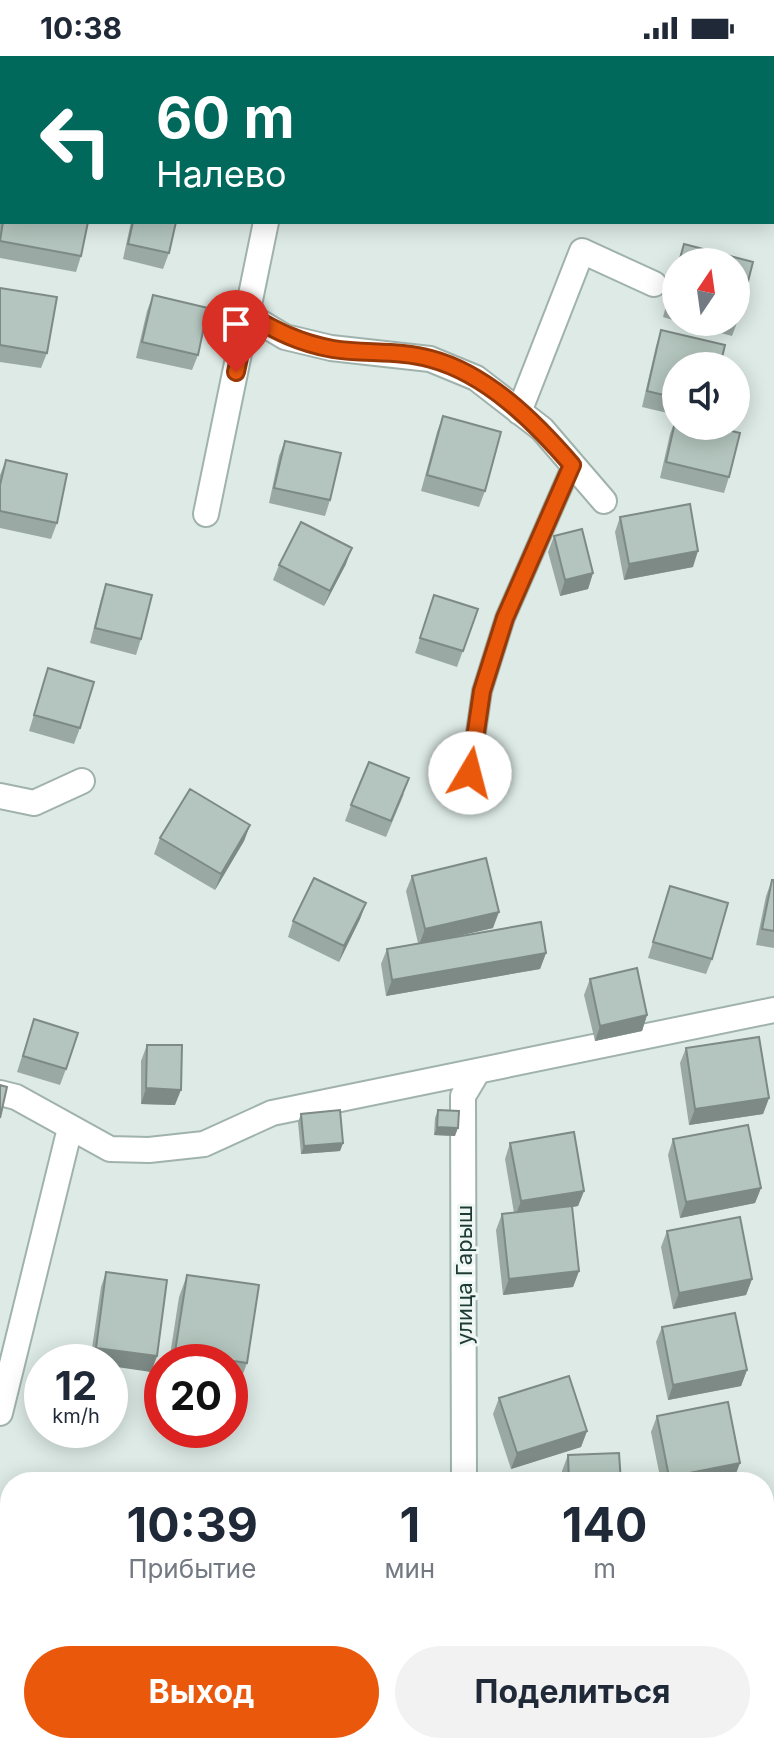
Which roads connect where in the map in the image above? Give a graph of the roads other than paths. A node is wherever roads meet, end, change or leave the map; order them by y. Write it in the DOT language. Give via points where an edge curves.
graph roads {
  1 [pos="266,224"];
  2 [pos="654,284"];
  3 [pos="248,315"];
  4 [pos="519,412"];
  5 [pos="572,465"];
  6 [pos="604,501"];
  7 [pos="206,514"];
  8 [pos="470,773"];
  9 [pos="82,781"];
  10 [pos="0,796"];
  11 [pos="774,1010"];
  12 [pos="478,1071"];
  13 [pos="0,1093"];
  14 [pos="70,1128"];
  15 [pos="5,1374"];
  16 [pos="0,1413"];
  17 [pos="464,1472"];
  1 -- 3 [label="street"];
  2 -- 4 [label="street" via="582,251"];
  3 -- 4 [label="street" via="285,337 430,359 476,378"];
  3 -- 7 [label="street"];
  4 -- 5 [label="street" via="542,429"];
  5 -- 6 [label="street"];
  5 -- 8 [label="lane" via="505,618 482,691"];
  9 -- 10 [label="street" via="34,803"];
  11 -- 12 [label="street"];
  12 -- 14 [label="street" via="272,1113 204,1144 110,1149"];
  12 -- 17 [label="street, улица Гарыш" via="463,1096"];
  13 -- 14 [label="street"];
  14 -- 15 [label="street"];
  15 -- 16 [label="street"];
}
